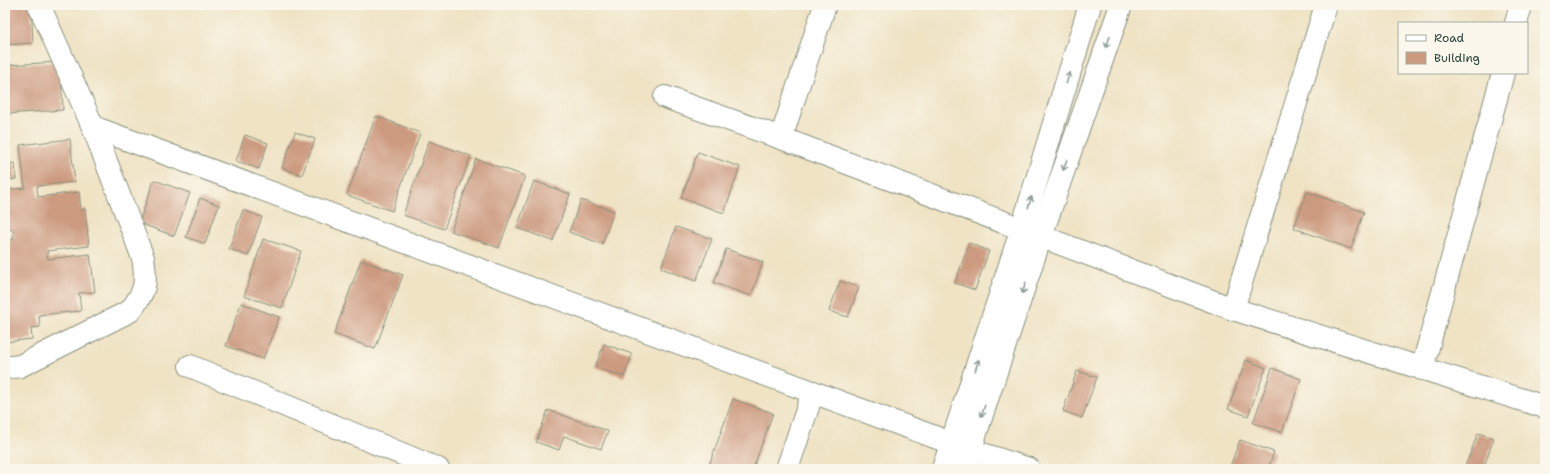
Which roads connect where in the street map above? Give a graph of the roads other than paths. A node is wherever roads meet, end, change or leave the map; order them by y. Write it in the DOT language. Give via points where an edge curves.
graph roads {
  1 [pos="39,5"];
  2 [pos="824,5"];
  3 [pos="1090,5"];
  4 [pos="1121,5"];
  5 [pos="1326,5"];
  6 [pos="1521,5"];
  7 [pos="1516,22"];
  8 [pos="1503,74"];
  9 [pos="665,97"];
  10 [pos="93,127"];
  11 [pos="781,138"];
  12 [pos="1031,232"];
  13 [pos="1233,309"];
  14 [pos="190,366"];
  15 [pos="5,368"];
  16 [pos="1422,369"];
  17 [pos="813,392"];
  18 [pos="1545,407"];
  19 [pos="962,454"];
  20 [pos="438,469"];
  21 [pos="787,469"];
  22 [pos="943,469"];
  23 [pos="1029,469"];
  1 -- 10 [label="street"];
  2 -- 11 [label="street"];
  12 -- 3 [label="street, one-way"];
  4 -- 12 [label="street, one-way"];
  5 -- 13 [label="street"];
  6 -- 7 [label="street"];
  8 -- 16 [label="street"];
  9 -- 11 [label="street"];
  10 -- 15 [label="street" via="142,258 146,279 140,298 130,311 20,366"];
  10 -- 17 [label="street"];
  11 -- 12 [label="street"];
  12 -- 13 [label="street"];
  12 -- 19 [label="street"];
  13 -- 16 [label="street"];
  14 -- 20 [label="street"];
  16 -- 18 [label="street"];
  17 -- 19 [label="street"];
  17 -- 21 [label="street"];
  19 -- 22 [label="street"];
  19 -- 23 [label="street"];
}
